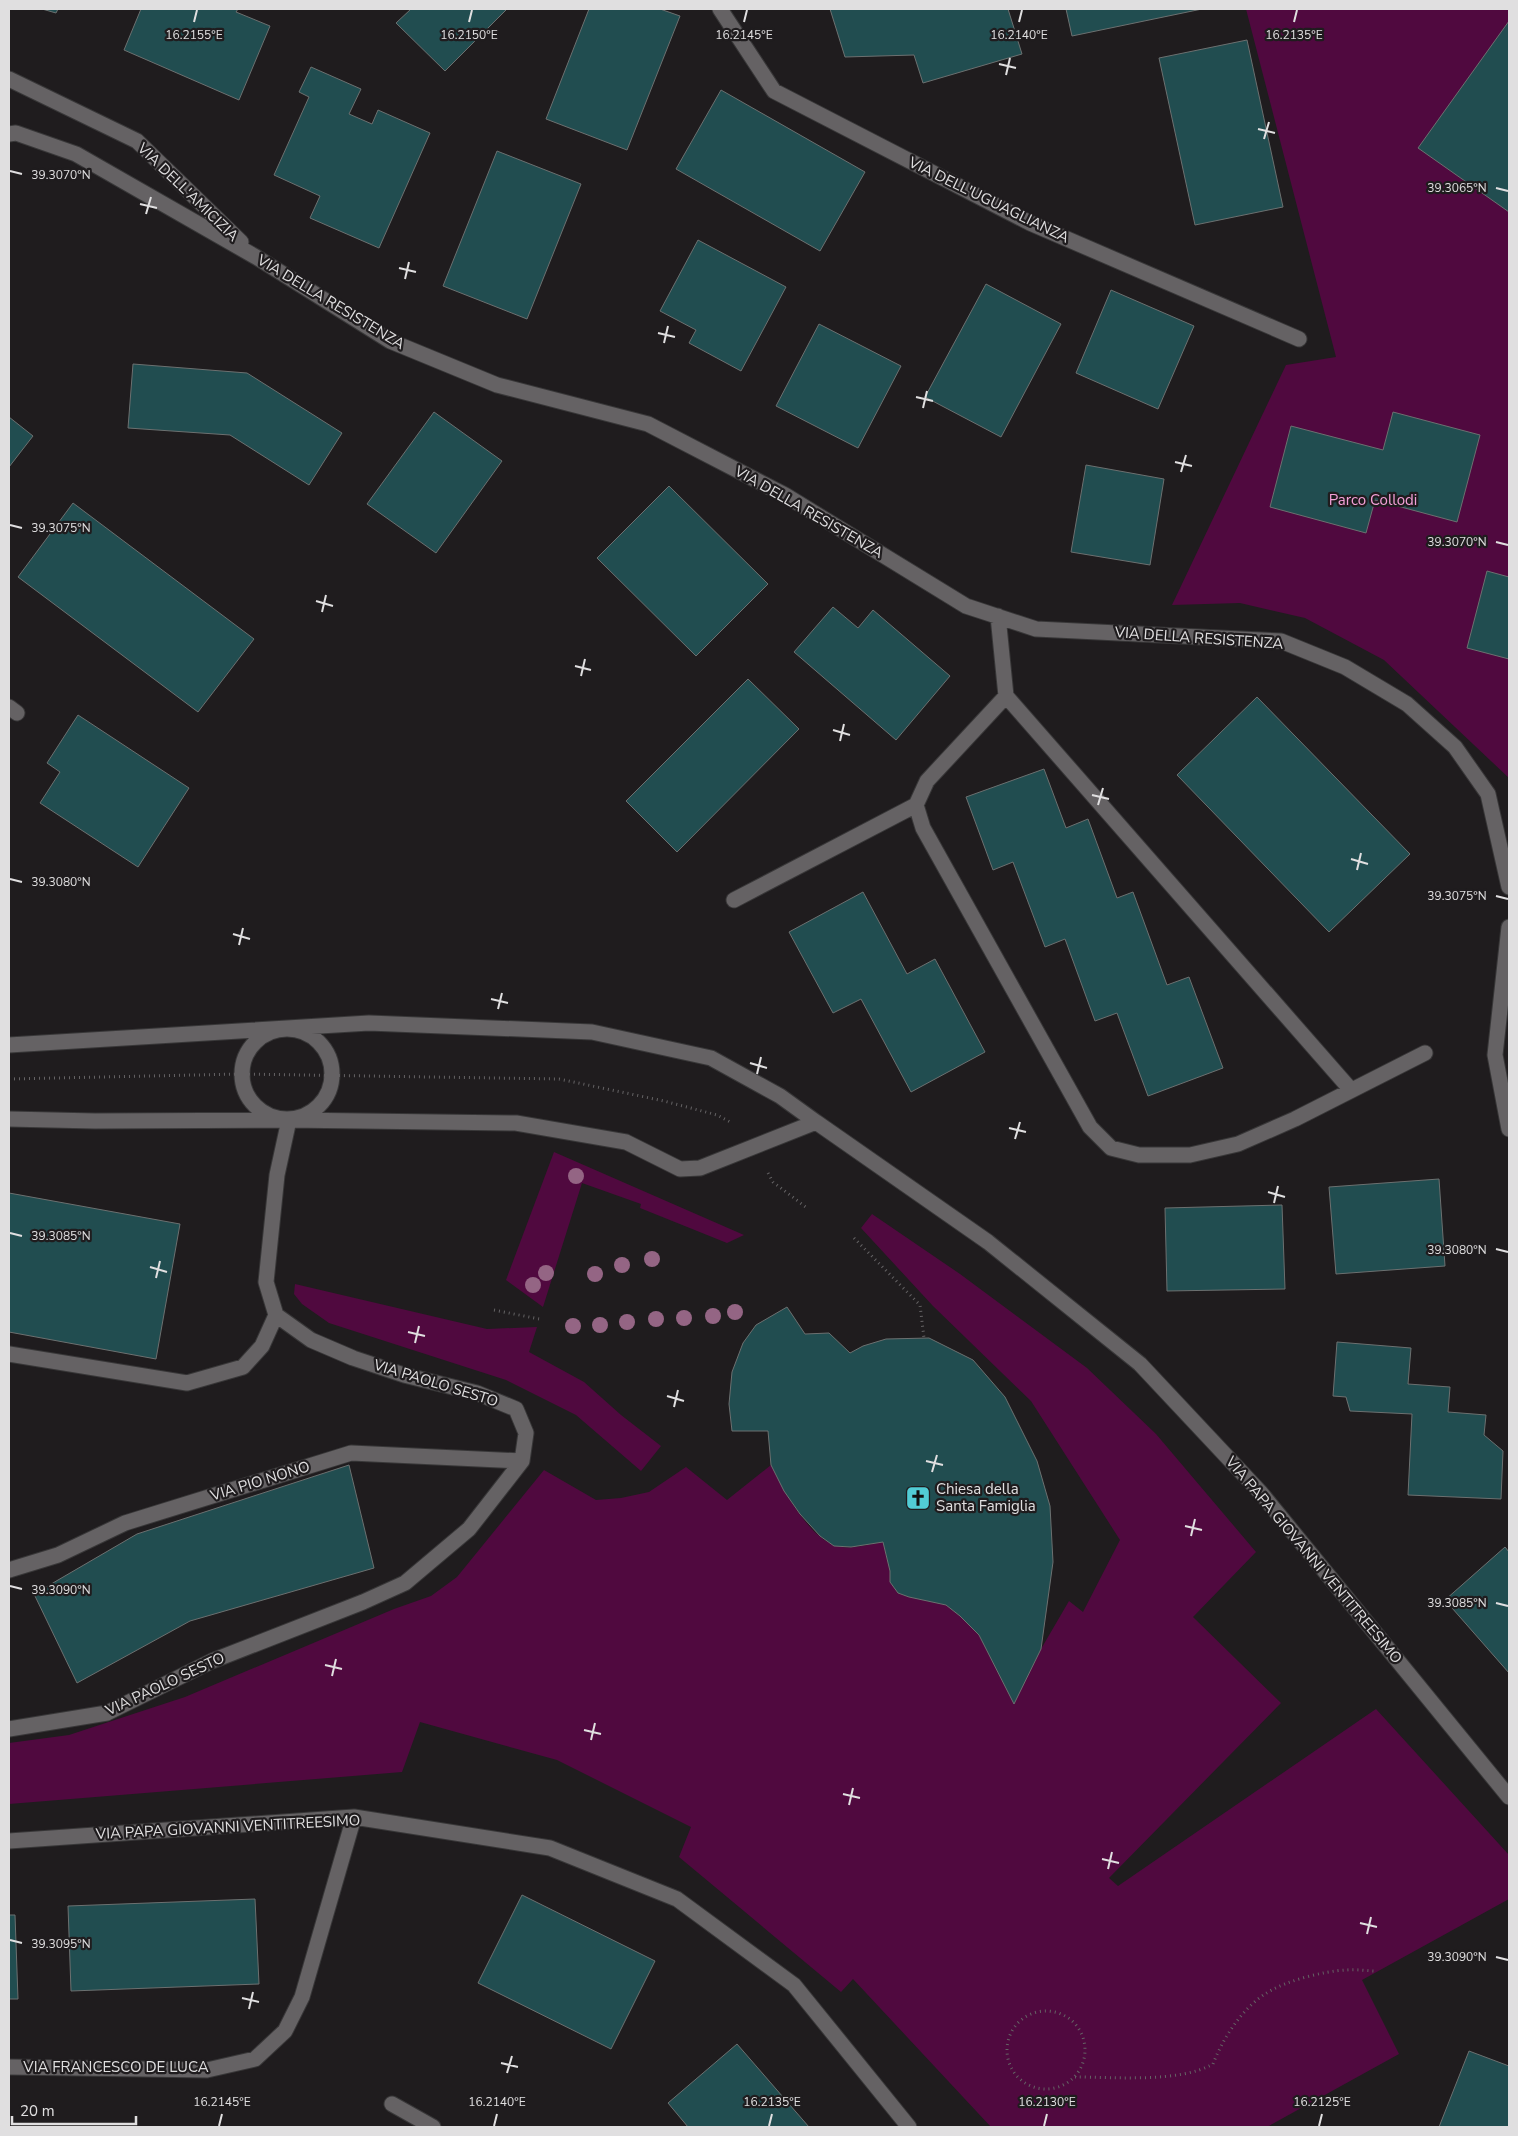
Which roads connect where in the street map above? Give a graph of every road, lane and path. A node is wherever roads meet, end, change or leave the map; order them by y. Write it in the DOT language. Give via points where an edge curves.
graph roads {
  1 [pos="720,9"];
  2 [pos="9,79"];
  3 [pos="9,134"];
  4 [pos="256,257"];
  5 [pos="1299,339"];
  6 [pos="998,616"];
  7 [pos="1006,696"];
  8 [pos="916,805"];
  9 [pos="1509,884"];
  10 [pos="734,900"];
  11 [pos="1509,927"];
  12 [pos="289,1028"];
  13 [pos="9,1045"];
  14 [pos="1425,1053"];
  15 [pos="241,1074"];
  16 [pos="332,1075"];
  17 [pos="9,1079"];
  18 [pos="1351,1090"];
  19 [pos="717,1114"];
  20 [pos="9,1119"];
  21 [pos="289,1120"];
  22 [pos="816,1122"];
  23 [pos="1509,1129"];
  24 [pos="854,1238"];
  25 [pos="494,1310"];
  26 [pos="276,1314"];
  27 [pos="540,1319"];
  28 [pos="924,1338"];
  29 [pos="9,1354"];
  30 [pos="522,1461"];
  31 [pos="9,1570"];
  32 [pos="9,1729"];
  33 [pos="1509,1797"];
  34 [pos="354,1817"];
  35 [pos="9,1841"];
  36 [pos="1377,1971"];
  37 [pos="9,2067"];
  38 [pos="1075,2077"];
  39 [pos="392,2104"];
  40 [pos="433,2127"];
  41 [pos="909,2127"];
  1 -- 5 [label="street, VIA DELL'UGUAGLIANZA" via="774,91 1030,222"];
  2 -- 4 [label="street, VIA DELL'AMICIZIA" via="137,141"];
  3 -- 4 [label="street, VIA DELLA RESISTENZA" via="16,133 76,154"];
  4 -- 6 [label="street, VIA DELLA RESISTENZA" via="390,341 497,385 648,424 784,495 966,606"];
  6 -- 7 [label="street"];
  6 -- 9 [label="street, VIA DELLA RESISTENZA" via="1036,629 1281,641 1345,667 1407,704 1455,747 1488,794"];
  7 -- 8 [label="street" via="927,781"];
  7 -- 18 [label="street"];
  8 -- 10 [label="street"];
  8 -- 18 [label="street" via="923,828 1090,1128 1111,1148 1139,1155 1190,1155 1238,1144"];
  11 -- 23 [label="street" via="1495,1055"];
  12 -- 13 [label="street, VIA PAPA GIOVANNI VENTITREESIMO"];
  12 -- 15 [label="street, VIA PAPA GIOVANNI VENTITREESIMO" via="261,1036 250,1046"];
  12 -- 16 [label="street, VIA PAPA GIOVANNI VENTITREESIMO" via="318,1040 327,1052"];
  12 -- 22 [label="street, VIA PAPA GIOVANNI VENTITREESIMO" via="369,1023 592,1032 711,1058 780,1096"];
  14 -- 18 [label="street"];
  15 -- 16 [label="path"];
  15 -- 17 [label="path"];
  15 -- 21 [label="street" via="250,1102 261,1112"];
  16 -- 19 [label="path" via="559,1079"];
  16 -- 21 [label="street" via="327,1096 317,1108"];
  20 -- 21 [label="street"];
  21 -- 22 [label="street" via="516,1122 626,1142 680,1169 700,1168"];
  21 -- 26 [label="street" via="277,1175 266,1282"];
  22 -- 33 [label="street, VIA PAPA GIOVANNI VENTITREESIMO" via="988,1242 1140,1364 1261,1493"];
  24 -- 28 [label="path" via="920,1305"];
  25 -- 27 [label="path"];
  26 -- 29 [label="street" via="262,1346 243,1367 186,1383"];
  26 -- 30 [label="street, VIA PAOLO SESTO" via="312,1340 353,1358 404,1375 477,1393 516,1409 526,1433"];
  30 -- 31 [label="street, VIA PIO NONO" via="351,1453 125,1523 58,1555"];
  30 -- 32 [label="street, VIA PAOLO SESTO" via="469,1529 405,1583 212,1662 107,1713"];
  34 -- 35 [label="street, VIA PAPA GIOVANNI VENTITREESIMO"];
  34 -- 37 [label="street, VIA FRANCESCO DE LUCA" via="302,1997 285,2031 256,2059 207,2070"];
  34 -- 41 [label="street, VIA PAPA GIOVANNI VENTITREESIMO" via="550,1848 677,1899 794,1985"];
  36 -- 38 [label="path" via="1346,1970 1317,1974 1266,1994 1243,2014 1219,2049 1213,2064 1202,2070 1156,2076"];
  38 -- 38 [label="path" via="1054,2089 1041,2090 1019,2079 1011,2070 1006,2045 1017,2022 1042,2011 1056,2011 1068,2017 1084,2040 1084,2059"];
  39 -- 40 [label="street"];
}
